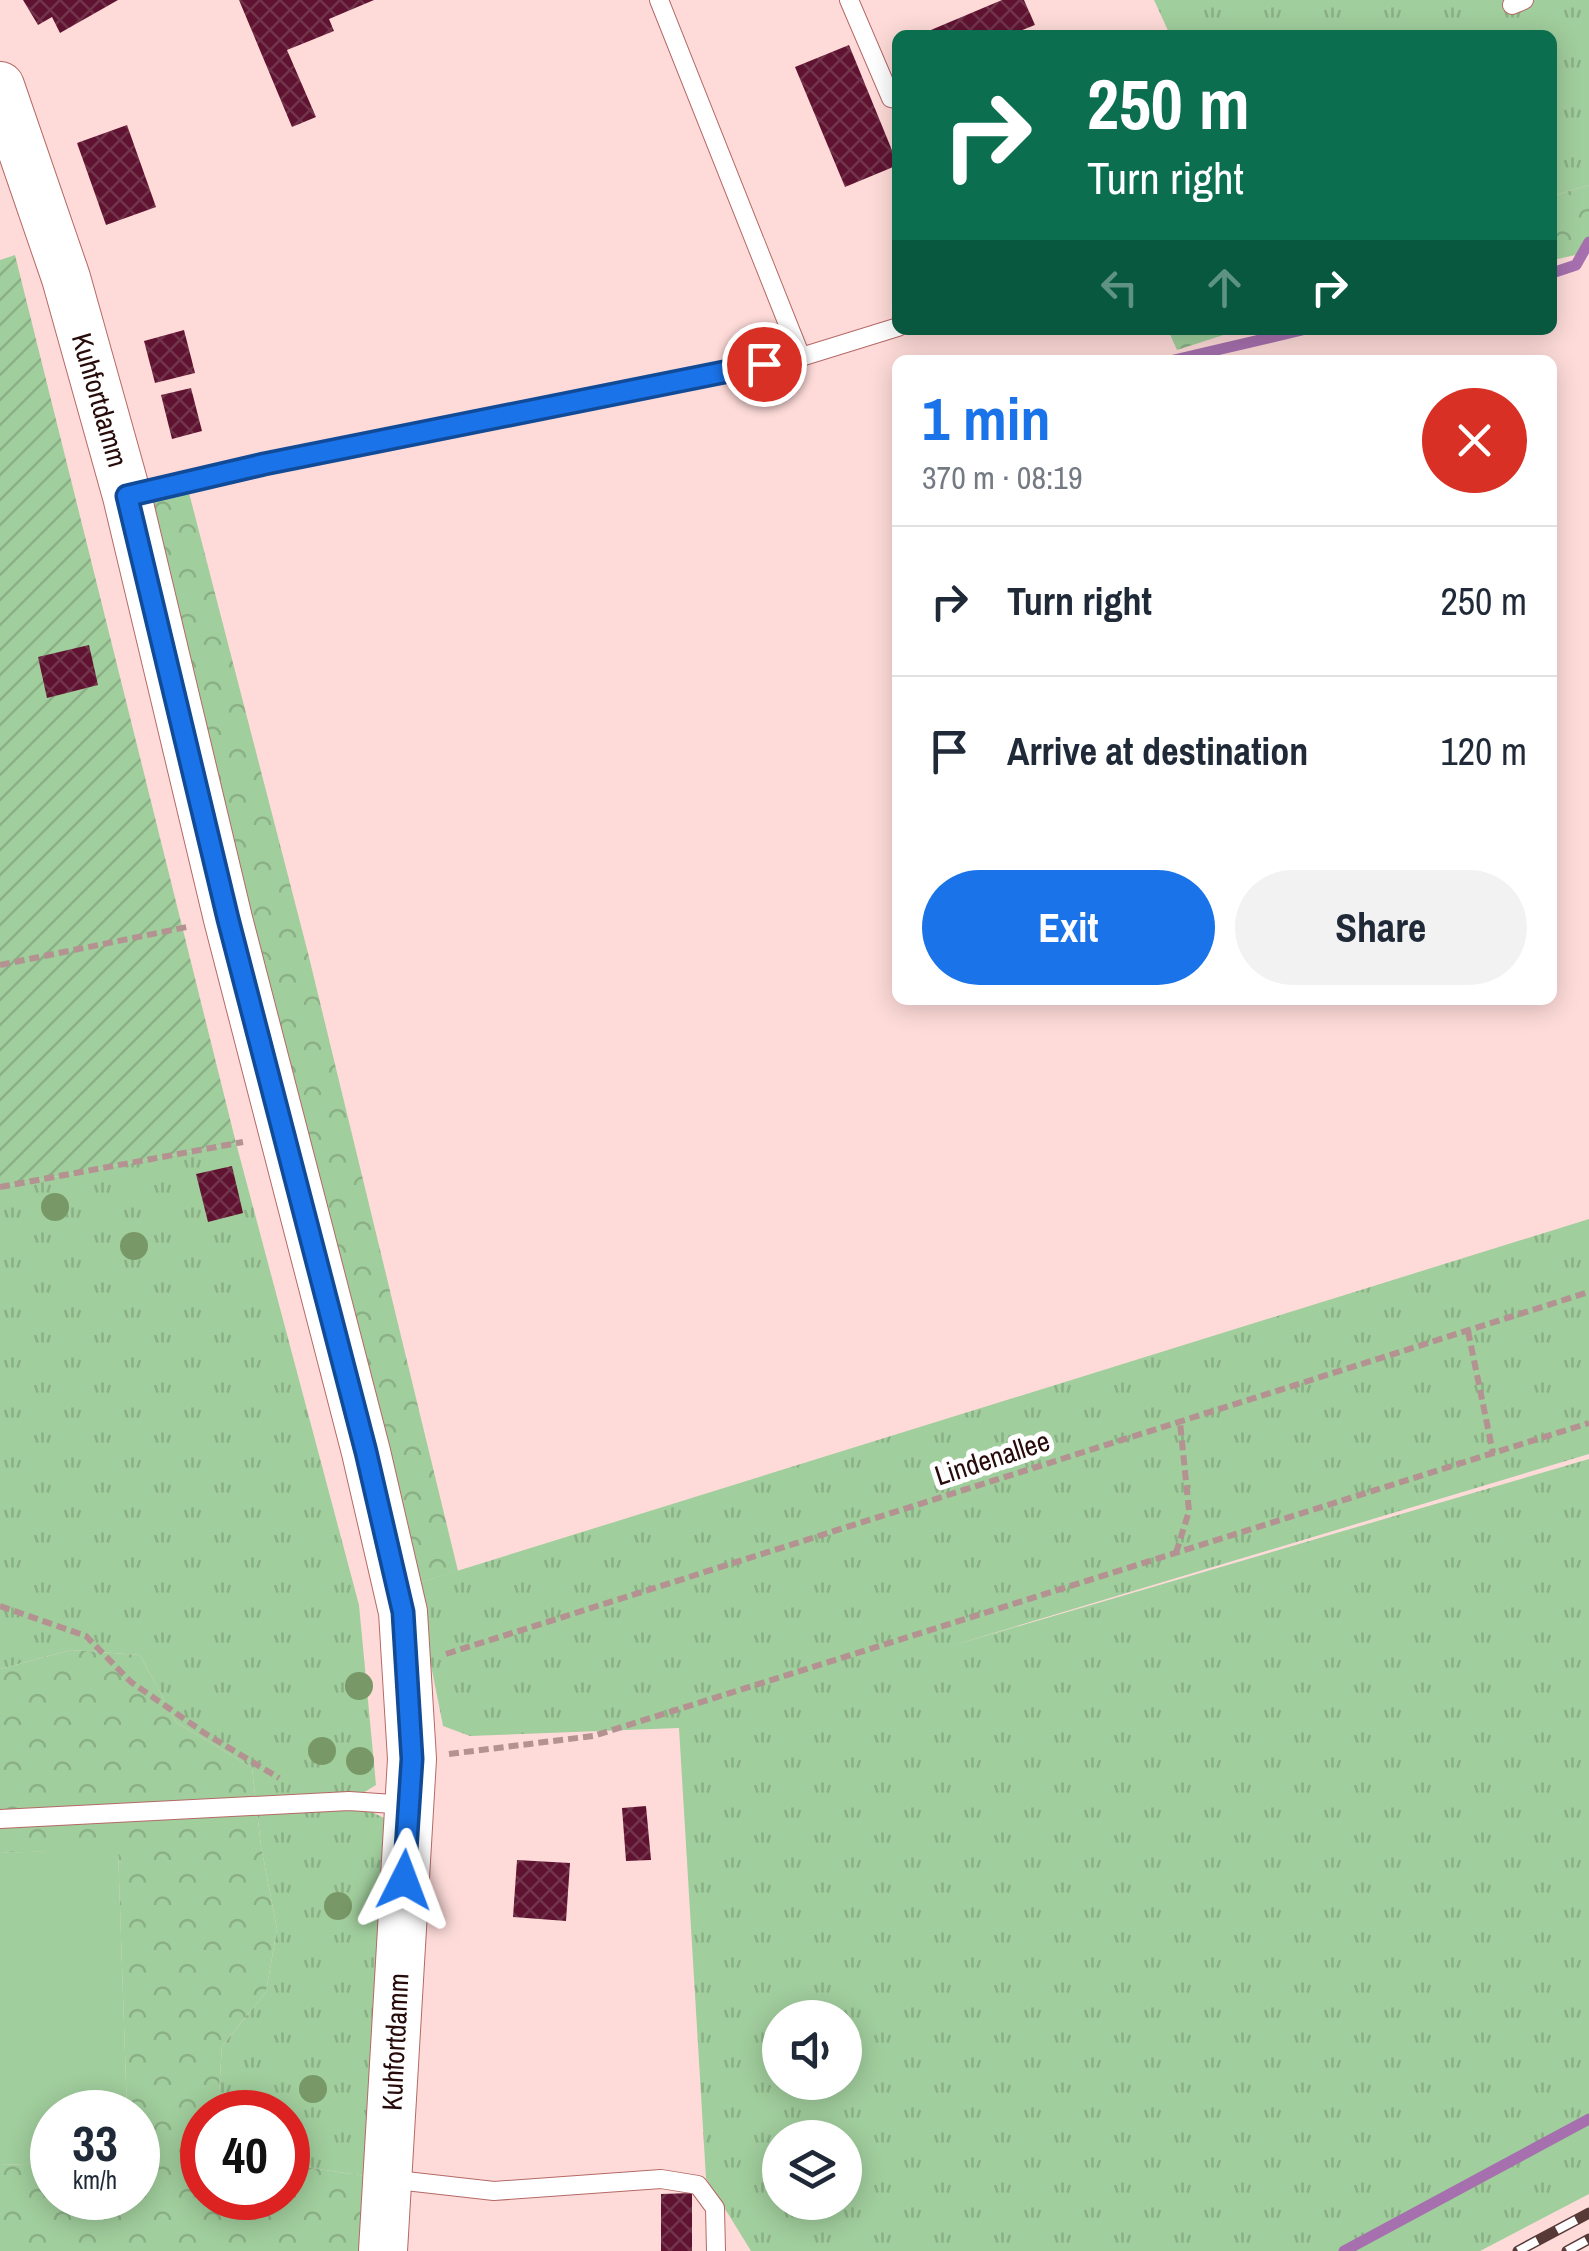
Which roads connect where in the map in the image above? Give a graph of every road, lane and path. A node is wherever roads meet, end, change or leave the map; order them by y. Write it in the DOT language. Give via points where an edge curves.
graph roads {
  1 [pos="659,0"];
  2 [pos="849,0"];
  3 [pos="0,86"];
  4 [pos="892,98"];
  5 [pos="892,329"];
  6 [pos="800,357"];
  7 [pos="127,496"];
  8 [pos="228,919"];
  9 [pos="0,965"];
  10 [pos="284,1134"];
  11 [pos="0,1187"];
  12 [pos="1589,1292"];
  13 [pos="1468,1331"];
  14 [pos="1180,1422"];
  15 [pos="1589,1423"];
  16 [pos="1493,1454"];
  17 [pos="1176,1553"];
  18 [pos="0,1606"];
  19 [pos="408,1666"];
  20 [pos="410,1782"];
  21 [pos="305,1802"];
  22 [pos="0,1819"];
  23 [pos="387,2179"];
  24 [pos="383,2251"];
  25 [pos="716,2251"];
  1 -- 6 [label="lane"];
  2 -- 4 [label="lane"];
  3 -- 7 [label="street, Kuhfortdamm" via="66,278"];
  5 -- 6 [label="lane"];
  6 -- 7 [label="lane"];
  7 -- 8 [label="street, Kuhfortdamm"];
  8 -- 9 [label="path"];
  8 -- 10 [label="street, Kuhfortdamm"];
  10 -- 11 [label="path"];
  10 -- 19 [label="street, Kuhfortdamm" via="370,1469 403,1612"];
  12 -- 13 [label="path, Lindenallee"];
  13 -- 14 [label="path, Lindenallee"];
  13 -- 16 [label="path"];
  14 -- 17 [label="path" via="1189,1511"];
  14 -- 19 [label="path, Lindenallee"];
  15 -- 16 [label="path"];
  16 -- 17 [label="path"];
  17 -- 20 [label="path" via="594,1736"];
  18 -- 21 [label="path" via="86,1636 131,1682 290,1784"];
  19 -- 20 [label="street, Kuhfortdamm"];
  20 -- 21 [label="lane" via="349,1800"];
  20 -- 23 [label="street, Kuhfortdamm"];
  21 -- 22 [label="lane"];
  23 -- 24 [label="street, Kuhfortdamm"];
  23 -- 25 [label="lane" via="494,2191 660,2180 698,2185 714,2208"];
}
